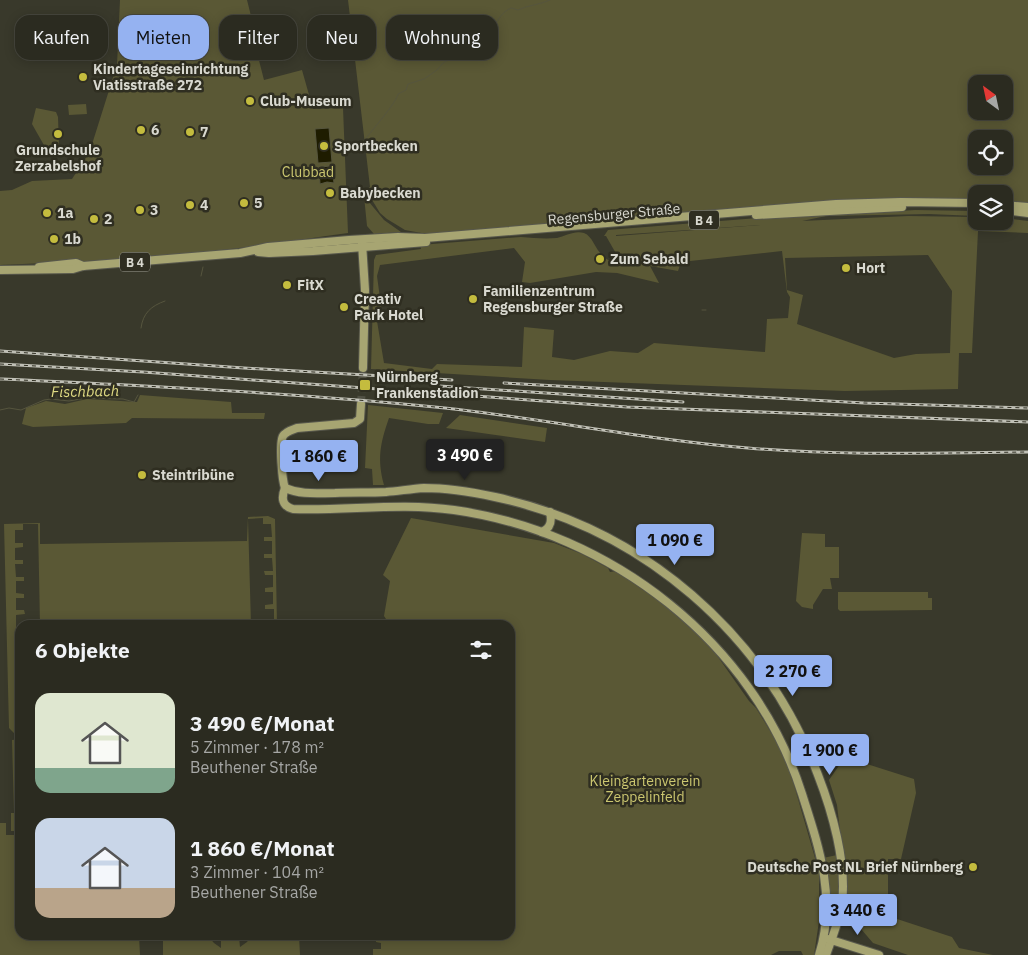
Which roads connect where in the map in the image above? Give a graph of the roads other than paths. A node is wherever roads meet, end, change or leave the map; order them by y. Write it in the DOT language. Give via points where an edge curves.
graph roads {
  1 [pos="968,203"];
  2 [pos="815,206"];
  3 [pos="1013,206"];
  4 [pos="1028,207"];
  5 [pos="968,208"];
  6 [pos="1013,211"];
  7 [pos="809,213"];
  8 [pos="1028,213"];
  9 [pos="362,243"];
  10 [pos="0,270"];
  11 [pos="363,368"];
  12 [pos="361,404"];
  13 [pos="285,488"];
  14 [pos="550,512"];
  15 [pos="542,532"];
  16 [pos="828,939"];
  17 [pos="820,955"];
  18 [pos="826,955"];
  19 [pos="879,955"];
  1 -- 2 [label="main road, B 4"];
  2 -- 7 [label="main road"];
  2 -- 9 [label="main road, Regensburger Straße / B 4" via="441,237 398,236"];
  3 -- 4 [label="main road"];
  5 -- 7 [label="main road, Regensburger Straße / B 4" via="902,207"];
  6 -- 8 [label="main road"];
  7 -- 9 [label="main road, Regensburger Straße / B 4"];
  9 -- 10 [label="main road, Regensburger Straße / B 4" via="83,266 73,270"];
  9 -- 11 [label="main road" via="365,290"];
  12 -- 13 [label="main road" via="356,422 297,428 283,436"];
  13 -- 14 [label="main road" via="302,493 426,488 494,497"];
  13 -- 15 [label="main road" via="283,502 291,508 455,510 506,520"];
  14 -- 15 [label="main road" via="550,527"];
  14 -- 16 [label="main road" via="615,541 672,578 725,625 770,681 808,751 826,796 834,830 843,891 840,915"];
  15 -- 16 [label="main road" via="603,559 658,594 705,635 758,700 793,766 823,864"];
  16 -- 17 [label="main road"];
  16 -- 18 [label="main road"];
  16 -- 19 [label="main road"];
}
